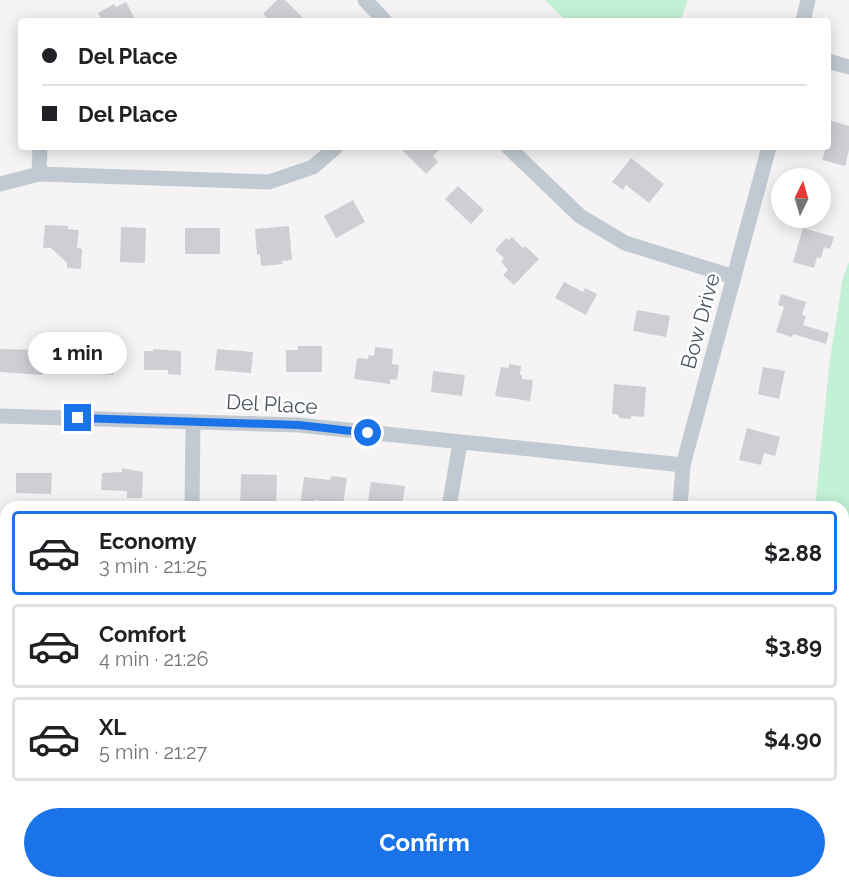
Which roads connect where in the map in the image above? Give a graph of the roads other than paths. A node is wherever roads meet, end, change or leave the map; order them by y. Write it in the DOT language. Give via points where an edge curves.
graph roads {
  1 [pos="365,0"];
  2 [pos="808,0"];
  3 [pos="382,18"];
  4 [pos="804,18"];
  5 [pos="831,62"];
  6 [pos="849,67"];
  7 [pos="40,150"];
  8 [pos="333,150"];
  9 [pos="511,150"];
  10 [pos="768,150"];
  11 [pos="39,174"];
  12 [pos="0,184"];
  13 [pos="734,277"];
  14 [pos="0,416"];
  15 [pos="193,422"];
  16 [pos="460,443"];
  17 [pos="683,465"];
  18 [pos="192,501"];
  19 [pos="450,501"];
  20 [pos="680,501"];
  1 -- 3 [label="street"];
  2 -- 4 [label="street"];
  5 -- 6 [label="street"];
  7 -- 11 [label="street"];
  8 -- 11 [label="street" via="313,167 268,182"];
  9 -- 13 [label="street" via="580,216 625,243"];
  10 -- 13 [label="street, Bow Drive"];
  11 -- 12 [label="street"];
  13 -- 17 [label="street, Bow Drive"];
  14 -- 15 [label="street, Del Place"];
  15 -- 16 [label="street, Del Place" via="299,425"];
  15 -- 18 [label="street"];
  16 -- 17 [label="street, Del Place"];
  16 -- 19 [label="street"];
  17 -- 20 [label="street, Bow Drive"];
}
